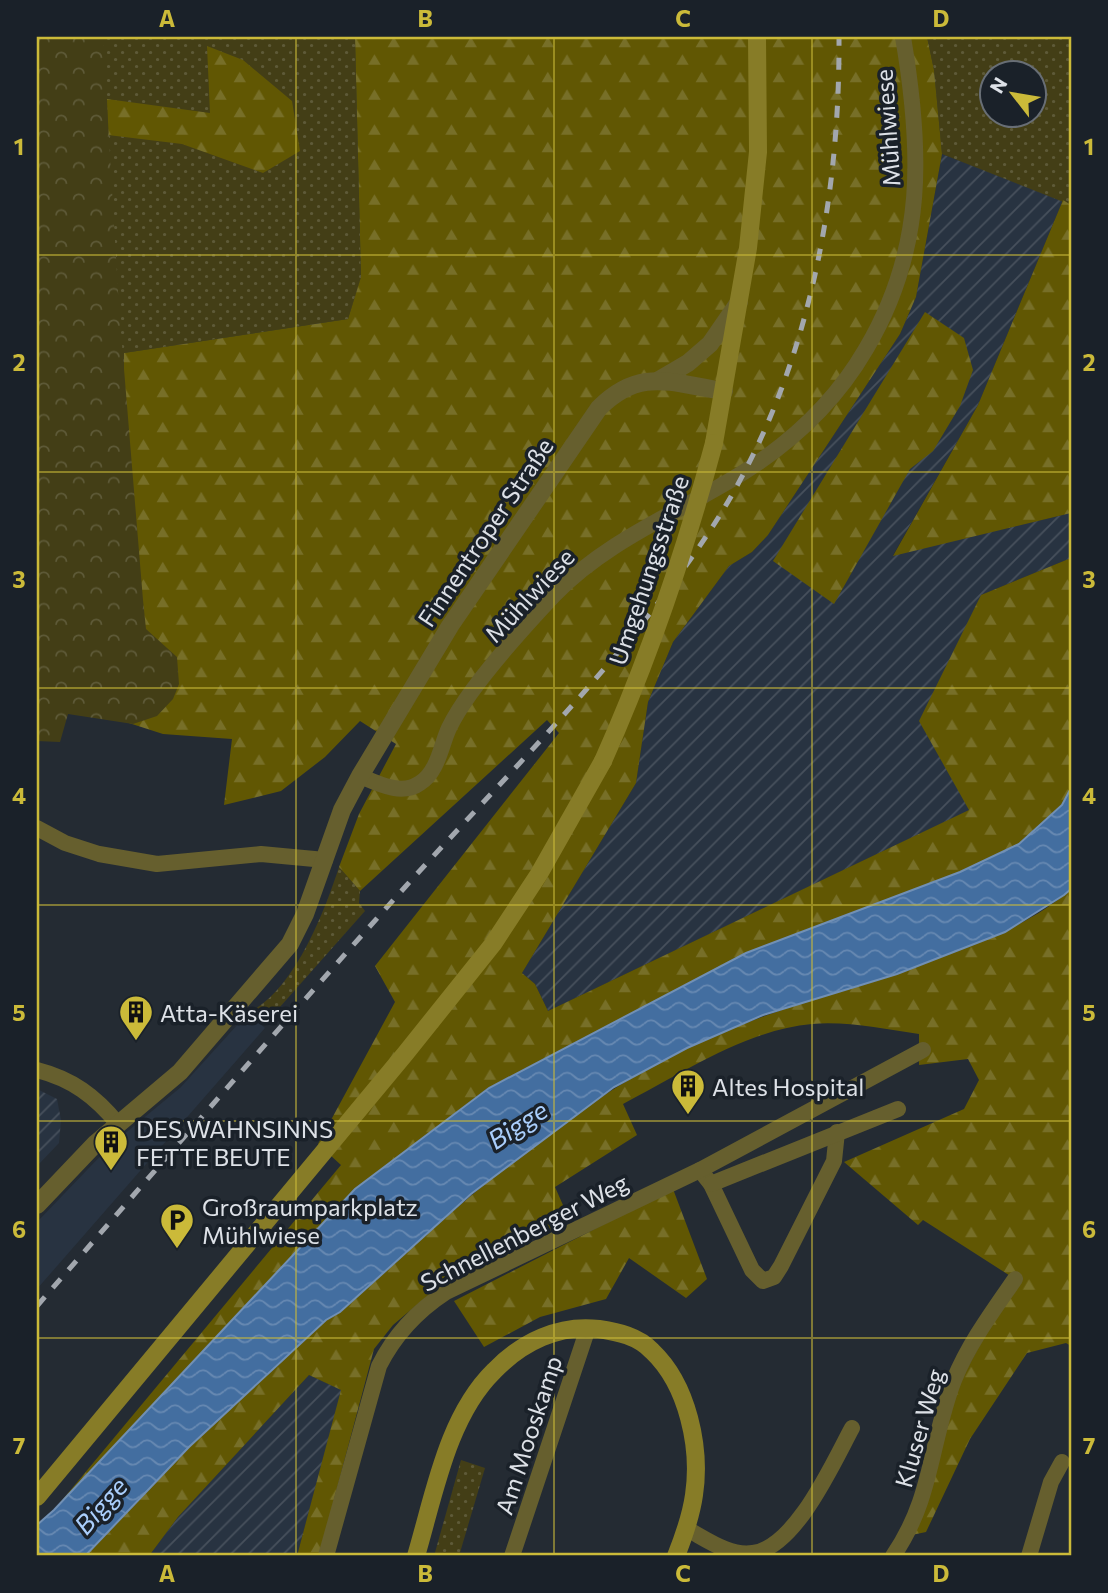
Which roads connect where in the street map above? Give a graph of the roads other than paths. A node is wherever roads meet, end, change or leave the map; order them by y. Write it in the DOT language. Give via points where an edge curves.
graph roads {
  1 [pos="757,37"];
  2 [pos="902,37"];
  3 [pos="739,302"];
  4 [pos="659,380"];
  5 [pos="724,391"];
  6 [pos="360,776"];
  7 [pos="37,828"];
  8 [pos="325,860"];
  9 [pos="923,1050"];
  10 [pos="37,1071"];
  11 [pos="898,1109"];
  12 [pos="118,1124"];
  13 [pos="837,1132"];
  14 [pos="700,1170"];
  15 [pos="711,1184"];
  16 [pos="37,1205"];
  17 [pos="1015,1279"];
  18 [pos="588,1328"];
  19 [pos="852,1428"];
  20 [pos="1062,1462"];
  21 [pos="37,1497"];
  22 [pos="687,1529"];
  23 [pos="326,1556"];
  24 [pos="416,1556"];
  25 [pos="512,1556"];
  26 [pos="676,1556"];
  27 [pos="893,1556"];
  28 [pos="1029,1556"];
  1 -- 3 [label="main road" via="758,152"];
  2 -- 6 [label="street, Mühlwiese" via="917,163 907,251 898,286 841,386 771,454 576,573 525,626 459,709 434,767 420,783 393,788"];
  3 -- 4 [label="street" via="710,344"];
  3 -- 5 [label="main road"];
  4 -- 5 [label="street, Finnentroper Straße"];
  4 -- 6 [label="street, Finnentroper Straße" via="632,383 613,395 587,425 450,626"];
  5 -- 21 [label="main road, Umgehungsstraße, bridge" via="689,537 643,666 603,761 539,874 493,944 405,1054"];
  6 -- 8 [label="street, Finnentroper Straße" via="342,810"];
  7 -- 8 [label="street" via="99,854 157,864 261,854"];
  8 -- 12 [label="street, Finnentroper Straße" via="305,914 271,970 180,1072"];
  9 -- 14 [label="street, Schnellenberger Weg"];
  10 -- 12 [label="street" via="82,1088"];
  11 -- 13 [label="street"];
  12 -- 16 [label="street, Finnentroper Straße"];
  13 -- 15 [label="street"];
  13 -- 15 [label="street" via="834,1161 774,1277 763,1281 752,1270"];
  14 -- 15 [label="street"];
  14 -- 23 [label="street, Schnellenberger Weg" via="446,1292 403,1328 379,1366"];
  17 -- 27 [label="street, Kluser Weg" via="975,1338 955,1379 918,1513"];
  18 -- 22 [label="main road" via="633,1337 652,1350 671,1376 688,1413 695,1458 695,1493"];
  18 -- 24 [label="main road" via="558,1331 524,1346 478,1390 452,1440"];
  18 -- 25 [label="street, Am Mooskamp"];
  19 -- 22 [label="street" via="813,1500 771,1546 753,1553 733,1552"];
  20 -- 28 [label="street" via="1051,1482"];
  22 -- 26 [label="main road"];
}
